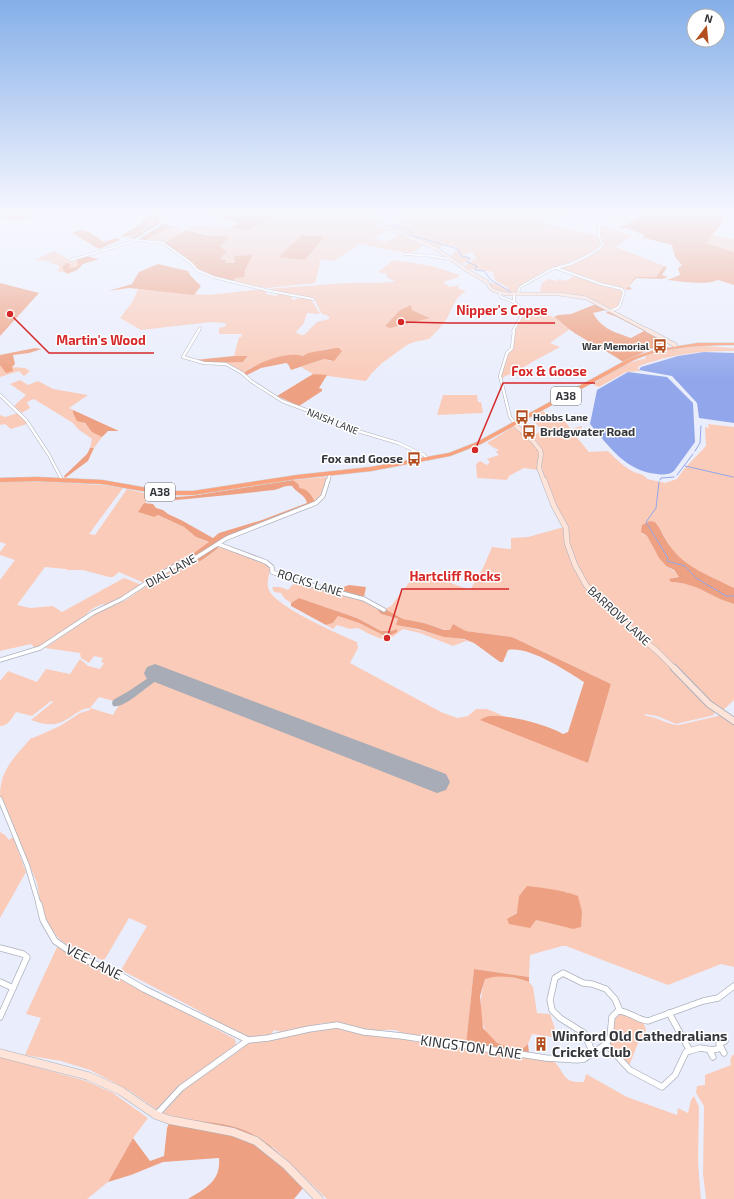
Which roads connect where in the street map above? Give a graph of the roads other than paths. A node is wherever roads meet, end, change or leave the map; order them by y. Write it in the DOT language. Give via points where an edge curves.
graph roads {
  1 [pos="194,267"];
  2 [pos="462,267"];
  3 [pos="560,267"];
  4 [pos="556,268"];
  5 [pos="499,292"];
  6 [pos="516,293"];
  7 [pos="313,299"];
  8 [pos="514,302"];
  9 [pos="611,311"];
  10 [pos="200,328"];
  11 [pos="704,344"];
  12 [pos="734,344"];
  13 [pos="674,346"];
  14 [pos="685,346"];
  15 [pos="657,350"];
  16 [pos="0,395"];
  17 [pos="514,424"];
  18 [pos="428,459"];
  19 [pos="330,474"];
  20 [pos="0,480"];
  21 [pos="62,480"];
  22 [pos="218,544"];
  23 [pos="384,610"];
  24 [pos="0,660"];
  25 [pos="734,721"];
  26 [pos="0,799"];
  27 [pos="0,948"];
  28 [pos="0,982"];
  29 [pos="734,986"];
  30 [pos="13,988"];
  31 [pos="620,1011"];
  32 [pos="670,1013"];
  33 [pos="0,1017"];
  34 [pos="239,1037"];
  35 [pos="248,1040"];
  36 [pos="725,1041"];
  37 [pos="606,1044"];
  38 [pos="239,1047"];
  39 [pos="721,1048"];
  40 [pos="690,1051"];
  41 [pos="710,1051"];
  42 [pos="0,1053"];
  43 [pos="594,1053"];
  44 [pos="724,1054"];
  45 [pos="713,1056"];
  46 [pos="156,1115"];
  47 [pos="319,1199"];
  1 -- 7 [label="street" via="218,279"];
  2 -- 5 [label="main road"];
  3 -- 4 [label="street"];
  4 -- 6 [label="street" via="522,285"];
  4 -- 9 [label="street" via="622,289 622,304 618,309"];
  5 -- 6 [label="main road"];
  5 -- 8 [label="street" via="500,296"];
  6 -- 8 [label="street"];
  6 -- 9 [label="main road" via="554,293 583,297"];
  8 -- 17 [label="street" via="519,306 521,317 513,332 512,348 507,353 500,376"];
  9 -- 13 [label="main road"];
  10 -- 18 [label="street, NAISH LANE" via="183,357 204,363 223,363 282,401 325,417 350,430 398,442"];
  11 -- 12 [label="highway, A38"];
  11 -- 13 [label="highway, A38"];
  11 -- 14 [label="highway, A38"];
  13 -- 14 [label="highway, A38"];
  13 -- 15 [label="highway, A38"];
  14 -- 15 [label="highway"];
  15 -- 17 [label="highway, A38" via="632,359"];
  16 -- 21 [label="street" via="26,420"];
  17 -- 18 [label="highway, A38" via="467,448"];
  17 -- 25 [label="main road, BARROW LANE" via="540,450 539,468 566,528 567,543 575,565 586,585 709,704"];
  18 -- 19 [label="highway, A38"];
  19 -- 21 [label="highway, A38" via="180,493 151,491 102,482"];
  19 -- 22 [label="street, DIAL LANE" via="323,496 316,503 226,538"];
  20 -- 21 [label="highway, A38"];
  22 -- 23 [label="street, ROCKS LANE" via="266,562 272,566 272,572 364,599"];
  22 -- 24 [label="street, DIAL LANE" via="93,613 40,648"];
  26 -- 34 [label="street, VEE LANE" via="27,865 42,920 55,941 74,954 113,971"];
  27 -- 30 [label="street" via="27,957"];
  28 -- 30 [label="street"];
  29 -- 32 [label="street" via="718,998"];
  30 -- 33 [label="street"];
  31 -- 32 [label="street" via="643,1021"];
  31 -- 37 [label="street" via="612,1017 610,1036"];
  31 -- 43 [label="street" via="615,999 606,989 583,983 563,973 557,975 549,997 552,1009 557,1016 583,1032"];
  32 -- 40 [label="street"];
  34 -- 35 [label="street, VEE LANE"];
  34 -- 38 [label="street"];
  35 -- 38 [label="street"];
  35 -- 43 [label="street, KINGSTON LANE" via="337,1025 364,1032 546,1058 577,1060"];
  36 -- 39 [label="street" via="719,1044"];
  37 -- 40 [label="street" via="630,1070 662,1086 673,1079 685,1055"];
  37 -- 43 [label="street, KINGSTON LANE"];
  38 -- 46 [label="street" via="181,1088"];
  39 -- 41 [label="street"];
  39 -- 44 [label="street"];
  40 -- 41 [label="street" via="703,1048"];
  41 -- 45 [label="street"];
  42 -- 46 [label="main road" via="88,1076 121,1091"];
  46 -- 47 [label="main road" via="184,1124 233,1132 256,1141 286,1165"];
}
